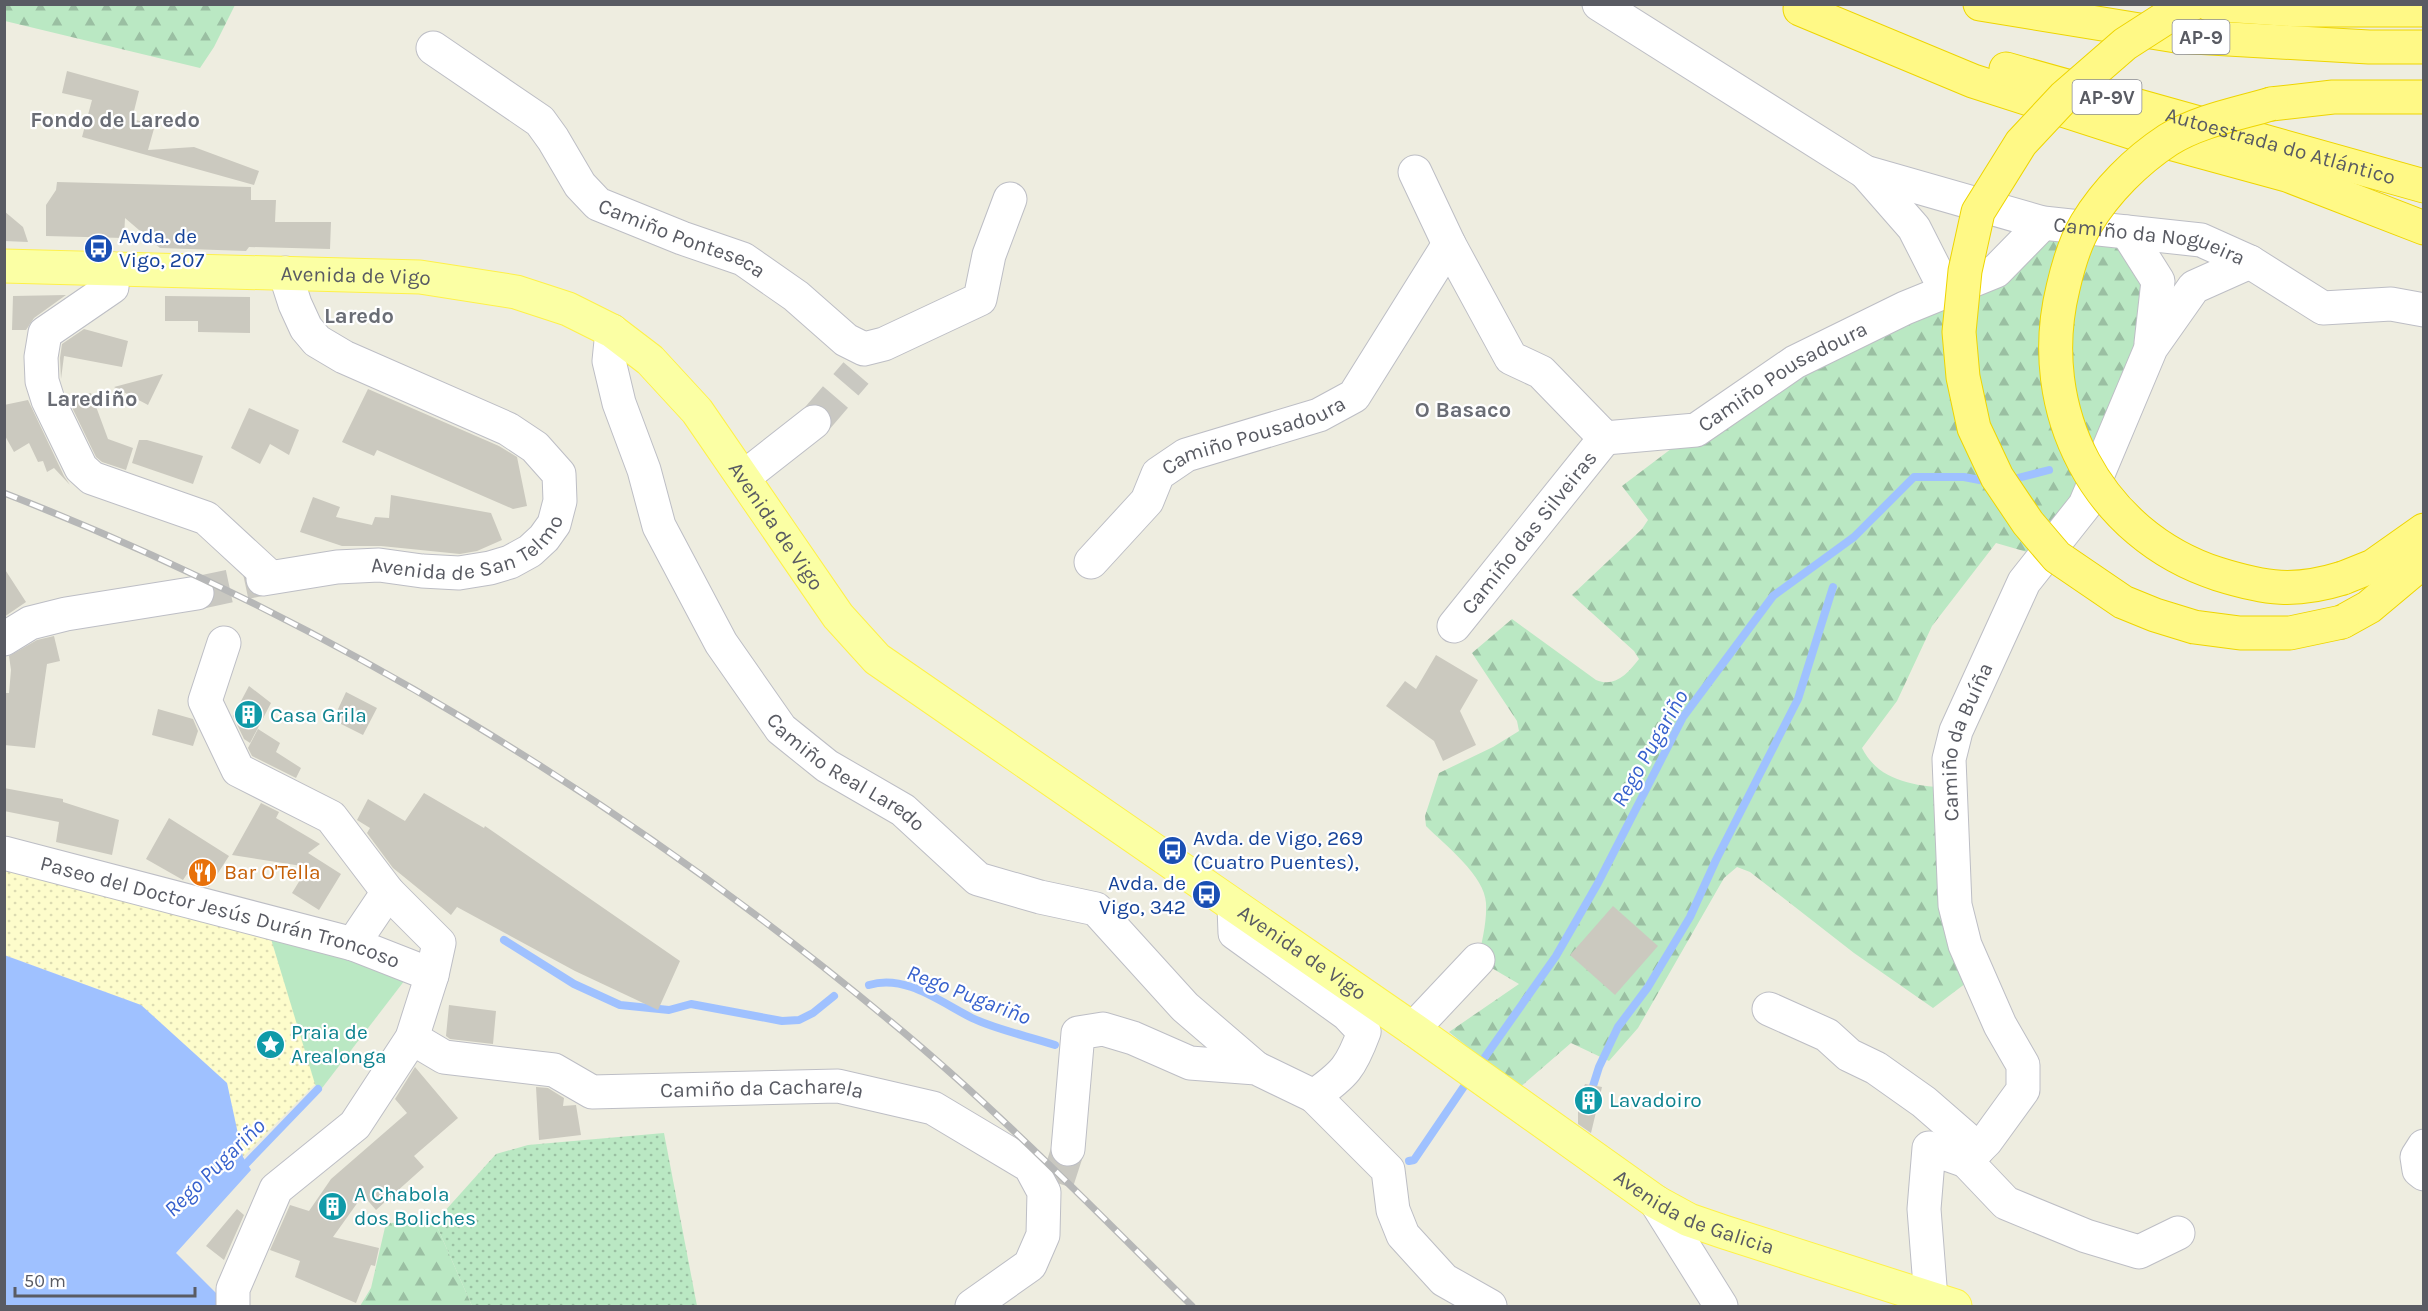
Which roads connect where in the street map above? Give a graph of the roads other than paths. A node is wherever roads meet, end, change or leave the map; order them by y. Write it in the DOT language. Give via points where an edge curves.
graph roads {
  1 [pos="1599,4"];
  2 [pos="1980,4"];
  3 [pos="2192,4"];
  4 [pos="2209,4"];
  5 [pos="1796,7"];
  6 [pos="2424,10"];
  7 [pos="2424,47"];
  8 [pos="433,48"];
  9 [pos="2424,97"];
  10 [pos="1415,172"];
  11 [pos="1865,172"];
  12 [pos="2424,186"];
  13 [pos="1010,199"];
  14 [pos="2043,222"];
  15 [pos="2424,228"];
  16 [pos="2127,232"];
  17 [pos="1449,244"];
  18 [pos="2250,262"];
  19 [pos="4,266"];
  20 [pos="113,268"];
  21 [pos="285,273"];
  22 [pos="1946,291"];
  23 [pos="2424,310"];
  24 [pos="612,331"];
  25 [pos="2151,348"];
  26 [pos="814,422"];
  27 [pos="1605,438"];
  28 [pos="744,477"];
  29 [pos="2424,530"];
  30 [pos="2424,561"];
  31 [pos="1091,562"];
  32 [pos="196,593"];
  33 [pos="1454,626"];
  34 [pos="4,639"];
  35 [pos="224,643"];
  36 [pos="4,854"];
  37 [pos="388,892"];
  38 [pos="1234,907"];
  39 [pos="353,944"];
  40 [pos="1478,960"];
  41 [pos="432,975"];
  42 [pos="1769,1009"];
  43 [pos="1420,1034"];
  44 [pos="412,1038"];
  45 [pos="1460,1062"];
  46 [pos="1256,1068"];
  47 [pos="1314,1096"];
  48 [pos="2424,1146"];
  49 [pos="1068,1149"];
  50 [pos="1972,1155"];
  51 [pos="2424,1174"];
  52 [pos="1057,1183"];
  53 [pos="1656,1202"];
  54 [pos="2178,1233"];
  55 [pos="1043,1235"];
  56 [pos="1943,1303"];
  57 [pos="233,1306"];
  58 [pos="972,1306"];
  59 [pos="1490,1306"];
  60 [pos="1721,1306"];
  1 -- 11 [label="street, Camiño da Nogueira"];
  2 -- 7 [label="highway, AP-9" via="2176,36"];
  3 -- 30 [label="highway, bridge" via="2125,44 2064,97 2021,143 1978,212 1965,271 1959,332 1974,428 1997,477 2057,557 2123,602 2194,627 2240,633 2290,633 2342,622 2369,608"];
  4 -- 6 [label="highway, AP-9" via="2296,10"];
  5 -- 12 [label="highway, Autoestrada do Atlántico / AP-9V"];
  5 -- 15 [label="highway" via="1973,81 2137,134 2287,175"];
  8 -- 13 [label="street, Camiño Ponteseca" via="540,121 580,185 598,204 743,260 796,296 846,340 860,361 884,344 980,299 989,255"];
  9 -- 29 [label="highway, bridge" via="2332,97 2271,104 2195,126 2170,139 2125,175 2085,225 2071,257 2057,313 2059,398 2082,460 2102,493 2139,531 2172,552 2200,568 2236,579 2271,587 2316,586 2373,566"];
  10 -- 17 [label="street"];
  11 -- 14 [label="street, Camiño da Nogueira"];
  11 -- 22 [label="street, Camiño da Nogueira" via="1914,228"];
  14 -- 16 [label="street, Camiño da Nogueira"];
  14 -- 22 [label="street, Camiño Pousadoura" via="1996,271"];
  16 -- 18 [label="street, Camiño da Nogueira" via="2201,240"];
  16 -- 25 [label="street, Camiño da Buíña" via="2158,281"];
  17 -- 27 [label="street" via="1511,358 1542,372"];
  17 -- 31 [label="street, Camiño Pousadoura" via="1354,396 1319,415 1186,455 1158,474 1147,501"];
  18 -- 23 [label="street, Camiño da Nogueira" via="2323,308 2391,304"];
  18 -- 25 [label="street, Camiño da Buíña" via="2194,287"];
  19 -- 20 [label="main road, Avenida de Vigo"];
  20 -- 21 [label="main road, Avenida de Vigo"];
  20 -- 21 [label="street, Avenida de San Telmo" via="112,287 45,333 41,357 48,400 77,461 92,478 206,518 267,578 379,565 459,573 510,562 530,551 554,524 560,501 558,474 535,447 508,429 317,341 306,328"];
  21 -- 24 [label="main road, Avenida de Vigo" via="420,277 516,292 568,309"];
  22 -- 27 [label="street, Camiño Pousadoura" via="1796,362 1696,430"];
  24 -- 28 [label="main road, Avenida de Vigo" via="650,360 697,411"];
  24 -- 46 [label="street, Camiño Real Laredo" via="609,361 619,403 644,470 659,526 721,644 781,729 826,766 903,810 978,879 1096,909 1185,1007"];
  25 -- 50 [label="street, Camiño da Buíña" via="2085,505 2024,582 1956,731 1949,759 1955,905 1965,945 2000,1025 2023,1065 2023,1090"];
  26 -- 28 [label="street"];
  27 -- 33 [label="street, Camiño das Silveiras"];
  28 -- 38 [label="main road, Avenida de Vigo" via="838,616 877,659"];
  32 -- 34 [label="street" via="66,614 30,623"];
  35 -- 37 [label="street" via="205,701 238,770 331,816"];
  36 -- 39 [label="street, Paseo del Doctor Jesús Durán Troncoso"];
  37 -- 39 [label="street"];
  37 -- 41 [label="street" via="439,943"];
  38 -- 43 [label="main road, Avenida de Vigo"];
  38 -- 47 [label="street" via="1235,933 1347,1014 1364,1032 1354,1060"];
  39 -- 41 [label="street, Paseo del Doctor Jesús Durán Troncoso"];
  40 -- 43 [label="street"];
  41 -- 44 [label="street"];
  42 -- 50 [label="street" via="1827,1035 1849,1055 1876,1068 1924,1102"];
  43 -- 45 [label="main road, Avenida de Vigo"];
  44 -- 55 [label="street, Camiño da Cacharela" via="444,1057 554,1070 592,1092 838,1086 933,1108 1030,1166 1044,1192"];
  44 -- 57 [label="street" via="355,1125 276,1189 233,1289"];
  45 -- 53 [label="main road, Avenida de Galicia"];
  46 -- 47 [label="street"];
  46 -- 49 [label="street" via="1190,1063 1103,1029 1078,1033"];
  47 -- 59 [label="street" via="1388,1170 1393,1210 1403,1235 1444,1280"];
  48 -- 51 [label="street" via="2417,1157 2419,1170"];
  50 -- 54 [label="street" via="2006,1203 2086,1236 2139,1252"];
  50 -- 56 [label="street" via="1929,1148 1924,1209"];
  52 -- 55 [label="street, Camiño da Cacharela"];
  53 -- 56 [label="main road, Avenida de Galicia" via="1689,1220"];
  53 -- 60 [label="street"];
  55 -- 58 [label="street, Camiño da Cacharela" via="1030,1265"];
}
